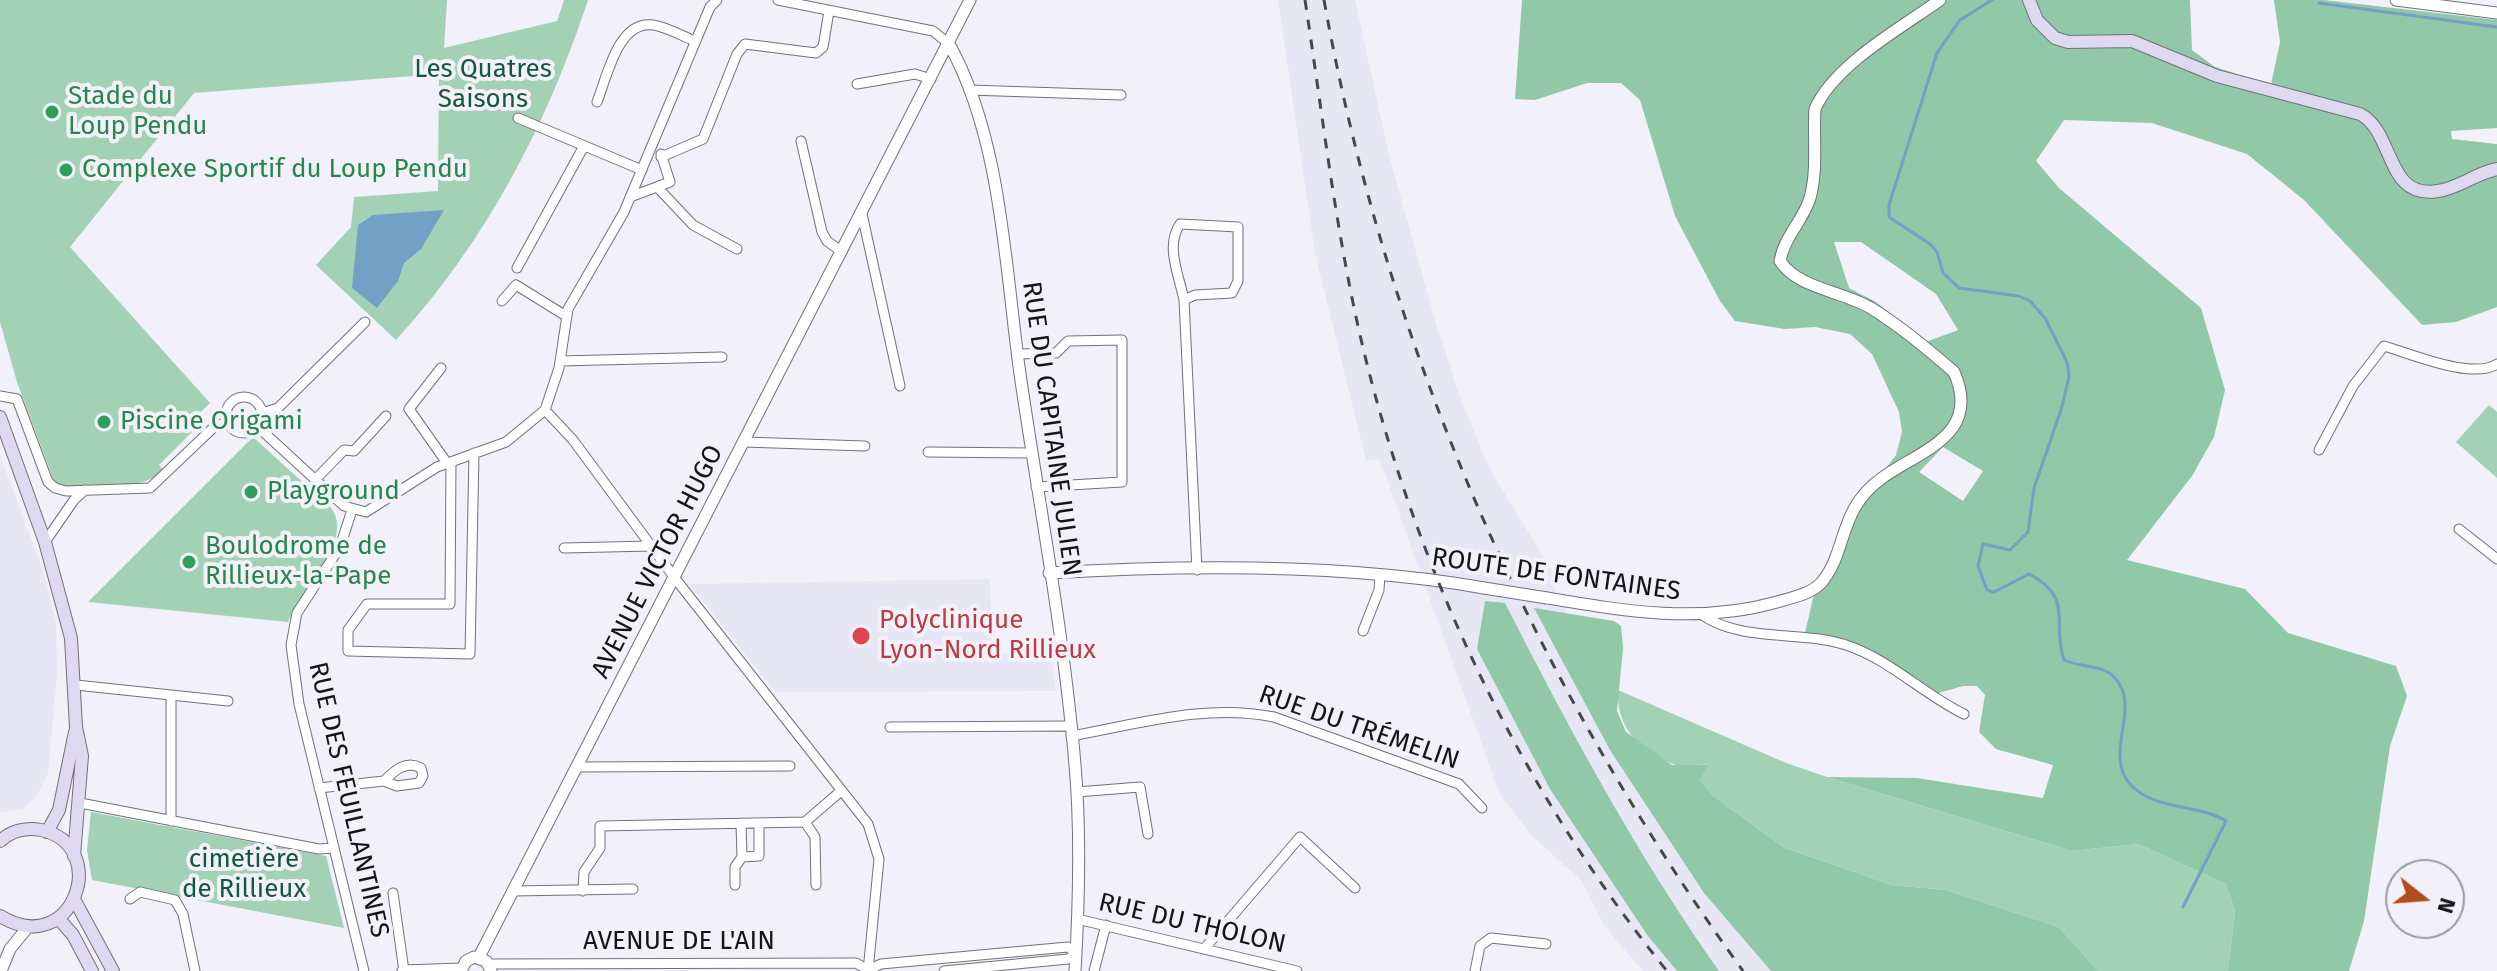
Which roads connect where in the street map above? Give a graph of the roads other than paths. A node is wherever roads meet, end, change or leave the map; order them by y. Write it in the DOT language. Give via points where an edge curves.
graph roads {
  1 [pos="717,0"];
  2 [pos="779,0"];
  3 [pos="970,0"];
  4 [pos="1940,0"];
  5 [pos="2029,0"];
  6 [pos="2396,0"];
  7 [pos="829,11"];
  8 [pos="2497,13"];
  9 [pos="695,41"];
  10 [pos="949,44"];
  11 [pos="931,79"];
  12 [pos="857,84"];
  13 [pos="969,90"];
  14 [pos="1121,95"];
  15 [pos="597,102"];
  16 [pos="518,118"];
  17 [pos="654,141"];
  18 [pos="801,141"];
  19 [pos="584,146"];
  20 [pos="661,157"];
  21 [pos="2497,169"];
  22 [pos="642,170"];
  23 [pos="658,188"];
  24 [pos="630,197"];
  25 [pos="862,214"];
  26 [pos="737,249"];
  27 [pos="842,252"];
  28 [pos="517,268"];
  29 [pos="1184,300"];
  30 [pos="502,301"];
  31 [pos="566,316"];
  32 [pos="365,322"];
  33 [pos="1017,354"];
  34 [pos="722,357"];
  35 [pos="560,361"];
  36 [pos="2497,364"];
  37 [pos="441,368"];
  38 [pos="900,386"];
  39 [pos="2,396"];
  40 [pos="545,410"];
  41 [pos="262,413"];
  42 [pos="386,416"];
  43 [pos="0,417"];
  44 [pos="227,422"];
  45 [pos="258,427"];
  46 [pos="744,442"];
  47 [pos="865,446"];
  48 [pos="2319,450"];
  49 [pos="928,452"];
  50 [pos="474,453"];
  51 [pos="1031,453"];
  52 [pos="449,462"];
  53 [pos="315,480"];
  54 [pos="1036,487"];
  55 [pos="85,490"];
  56 [pos="352,510"];
  57 [pos="2459,529"];
  58 [pos="45,542"];
  59 [pos="651,546"];
  60 [pos="564,548"];
  61 [pos="2497,559"];
  62 [pos="1197,570"];
  63 [pos="1049,573"];
  64 [pos="1380,575"];
  65 [pos="674,577"];
  66 [pos="450,604"];
  67 [pos="471,605"];
  68 [pos="1702,615"];
  69 [pos="1363,631"];
  70 [pos="76,685"];
  71 [pos="171,695"];
  72 [pos="228,701"];
  73 [pos="1964,714"];
  74 [pos="76,727"];
  75 [pos="890,727"];
  76 [pos="1070,731"];
  77 [pos="790,766"];
  78 [pos="577,767"];
  79 [pos="384,781"];
  80 [pos="319,788"];
  81 [pos="841,791"];
  82 [pos="1077,792"];
  83 [pos="80,803"];
  84 [pos="1482,808"];
  85 [pos="171,821"];
  86 [pos="805,822"];
  87 [pos="741,823"];
  88 [pos="759,823"];
  89 [pos="47,832"];
  90 [pos="1148,834"];
  91 [pos="2,837"];
  92 [pos="333,848"];
  93 [pos="74,856"];
  94 [pos="742,857"];
  95 [pos="735,885"];
  96 [pos="816,885"];
  97 [pos="1355,888"];
  98 [pos="633,889"];
  99 [pos="512,891"];
  100 [pos="583,891"];
  101 [pos="393,893"];
  102 [pos="74,899"];
  103 [pos="130,899"];
  104 [pos="0,916"];
  105 [pos="58,918"];
  106 [pos="1077,919"];
  107 [pos="1106,925"];
  108 [pos="28,927"];
  109 [pos="1546,944"];
  110 [pos="1204,949"];
  111 [pos="1076,953"];
  112 [pos="956,958"];
  113 [pos="486,964"];
  114 [pos="1095,968"];
  115 [pos="461,970"];
  116 [pos="954,970"];
  117 [pos="1,971"];
  118 [pos="92,971"];
  119 [pos="113,971"];
  120 [pos="195,971"];
  121 [pos="364,971"];
  122 [pos="404,971"];
  123 [pos="868,971"];
  124 [pos="944,971"];
  125 [pos="1075,971"];
  126 [pos="1106,971"];
  127 [pos="1297,971"];
  128 [pos="1475,971"];
  1 -- 9 [label="street"];
  2 -- 7 [label="street"];
  3 -- 10 [label="street, AVENUE VICTOR HUGO"];
  4 -- 68 [label="street, ROUTE DE FONTAINES" via="1843,71 1819,100 1810,197 1780,261 1799,279 1871,309 1954,372 1961,387 1956,424 1944,440 1861,497 1820,584 1769,605"];
  5 -- 21 [label="main road" via="2037,20 2055,38 2132,41 2217,76 2360,114 2377,126 2396,174 2415,189 2441,191"];
  6 -- 8 [label="street"];
  7 -- 10 [label="street" via="933,31"];
  7 -- 20 [label="street" via="823,47 816,53 745,44 703,139"];
  9 -- 15 [label="street" via="654,25 629,32"];
  9 -- 17 [label="street"];
  10 -- 11 [label="street, AVENUE VICTOR HUGO"];
  10 -- 13 [label="street, RUE DU CAPITAINE JULIEN"];
  11 -- 12 [label="street" via="915,74"];
  11 -- 25 [label="street, AVENUE VICTOR HUGO"];
  13 -- 14 [label="street"];
  13 -- 33 [label="street, RUE DU CAPITAINE JULIEN" via="1004,231"];
  16 -- 19 [label="street"];
  17 -- 20 [label="street"];
  17 -- 22 [label="street"];
  18 -- 27 [label="street" via="822,232"];
  19 -- 22 [label="street"];
  19 -- 28 [label="street"];
  20 -- 23 [label="street" via="670,182"];
  22 -- 24 [label="street"];
  23 -- 24 [label="street"];
  23 -- 26 [label="street" via="693,225"];
  24 -- 31 [label="street"];
  25 -- 27 [label="street, AVENUE VICTOR HUGO"];
  25 -- 38 [label="street"];
  27 -- 46 [label="street, AVENUE VICTOR HUGO"];
  29 -- 29 [label="street" via="1172,246 1180,224 1238,227 1238,281 1232,293"];
  29 -- 62 [label="street"];
  30 -- 31 [label="street" via="516,285"];
  31 -- 35 [label="street"];
  32 -- 41 [label="street" via="278,408"];
  33 -- 51 [label="street, RUE DU CAPITAINE JULIEN"];
  33 -- 54 [label="street" via="1056,353 1068,341 1122,340 1122,482"];
  34 -- 35 [label="street"];
  35 -- 40 [label="street"];
  36 -- 48 [label="street" via="2469,370 2384,346 2353,386"];
  37 -- 52 [label="street" via="409,409"];
  39 -- 55 [label="street" via="17,399 48,482 55,488"];
  40 -- 50 [label="street" via="506,442"];
  40 -- 59 [label="street"];
  41 -- 44 [label="street" via="255,401 238,398 228,406"];
  41 -- 45 [label="street"];
  42 -- 53 [label="street" via="354,451 344,450"];
  43 -- 58 [label="main road"];
  44 -- 45 [label="street" via="239,433"];
  44 -- 55 [label="street" via="214,427 150,488"];
  45 -- 53 [label="street"];
  46 -- 47 [label="street"];
  46 -- 65 [label="street, AVENUE VICTOR HUGO"];
  49 -- 51 [label="street"];
  50 -- 52 [label="street"];
  50 -- 67 [label="street"];
  51 -- 54 [label="street, RUE DU CAPITAINE JULIEN"];
  52 -- 56 [label="street" via="366,512"];
  52 -- 66 [label="street"];
  53 -- 56 [label="street"];
  54 -- 63 [label="street, RUE DU CAPITAINE JULIEN"];
  55 -- 58 [label="street"];
  56 -- 80 [label="street, RUE DES FEUILLANTINES" via="340,547 297,613 291,635 299,704"];
  57 -- 61 [label="street"];
  58 -- 70 [label="main road" via="65,611"];
  59 -- 60 [label="street"];
  59 -- 65 [label="street"];
  62 -- 63 [label="street, ROUTE DE FONTAINES"];
  62 -- 64 [label="street, ROUTE DE FONTAINES"];
  63 -- 76 [label="street, RUE DU CAPITAINE JULIEN"];
  64 -- 68 [label="street, ROUTE DE FONTAINES, bridge" via="1626,610"];
  64 -- 69 [label="street"];
  65 -- 78 [label="street, AVENUE VICTOR HUGO"];
  65 -- 81 [label="street"];
  66 -- 67 [label="street"];
  66 -- 67 [label="street" via="367,604 348,630 348,651 470,654"];
  68 -- 73 [label="street" via="1720,627 1844,644"];
  70 -- 71 [label="street"];
  70 -- 74 [label="main road"];
  71 -- 72 [label="street"];
  71 -- 85 [label="street"];
  74 -- 83 [label="main road" via="82,756"];
  74 -- 89 [label="main road" via="59,810"];
  75 -- 76 [label="street, RUE DU TRÉMELIN"];
  76 -- 82 [label="street, RUE DU CAPITAINE JULIEN"];
  76 -- 84 [label="street, RUE DU TRÉMELIN" via="1207,711 1245,711 1459,784"];
  77 -- 78 [label="street"];
  78 -- 99 [label="street, AVENUE VICTOR HUGO"];
  79 -- 80 [label="street"];
  80 -- 92 [label="street, RUE DES FEUILLANTINES"];
  81 -- 86 [label="street"];
  81 -- 123 [label="street" via="868,824 879,859"];
  82 -- 90 [label="street" via="1140,787"];
  82 -- 106 [label="street, RUE DU CAPITAINE JULIEN"];
  83 -- 85 [label="street"];
  83 -- 93 [label="main road"];
  85 -- 92 [label="street"];
  86 -- 88 [label="street"];
  86 -- 96 [label="street" via="815,837"];
  87 -- 88 [label="street"];
  87 -- 94 [label="street"];
  87 -- 100 [label="street" via="600,826 600,848 584,872"];
  88 -- 94 [label="street" via="759,856"];
  89 -- 91 [label="main road" via="26,829"];
  89 -- 93 [label="main road"];
  92 -- 121 [label="street, RUE DES FEUILLANTINES"];
  93 -- 102 [label="main road" via="79,870"];
  94 -- 95 [label="street" via="735,867"];
  97 -- 110 [label="street" via="1300,837"];
  98 -- 100 [label="street"];
  99 -- 100 [label="street"];
  99 -- 113 [label="street, AVENUE VICTOR HUGO"];
  101 -- 122 [label="street"];
  102 -- 105 [label="main road"];
  102 -- 119 [label="main road"];
  103 -- 120 [label="street" via="140,892 175,900"];
  104 -- 108 [label="main road"];
  105 -- 108 [label="main road"];
  105 -- 118 [label="main road"];
  106 -- 107 [label="street, RUE DU THOLON"];
  106 -- 111 [label="street, RUE DU CAPITAINE JULIEN"];
  107 -- 110 [label="street, RUE DU THOLON"];
  107 -- 114 [label="street"];
  108 -- 117 [label="street"];
  109 -- 128 [label="street" via="1491,938 1480,946"];
  110 -- 127 [label="street, RUE DU THOLON"];
  111 -- 112 [label="street, AVENUE DE L'AIN" via="1068,947"];
  111 -- 116 [label="street" via="1068,959"];
  111 -- 125 [label="street, RUE DU CAPITAINE JULIEN"];
  112 -- 116 [label="street"];
  112 -- 123 [label="street, AVENUE DE L'AIN" via="881,964"];
  113 -- 115 [label="street" via="470,959"];
  113 -- 123 [label="street, AVENUE DE L'AIN" via="856,963"];
  114 -- 126 [label="street"];
  115 -- 122 [label="street"];
  116 -- 124 [label="street"];
}
